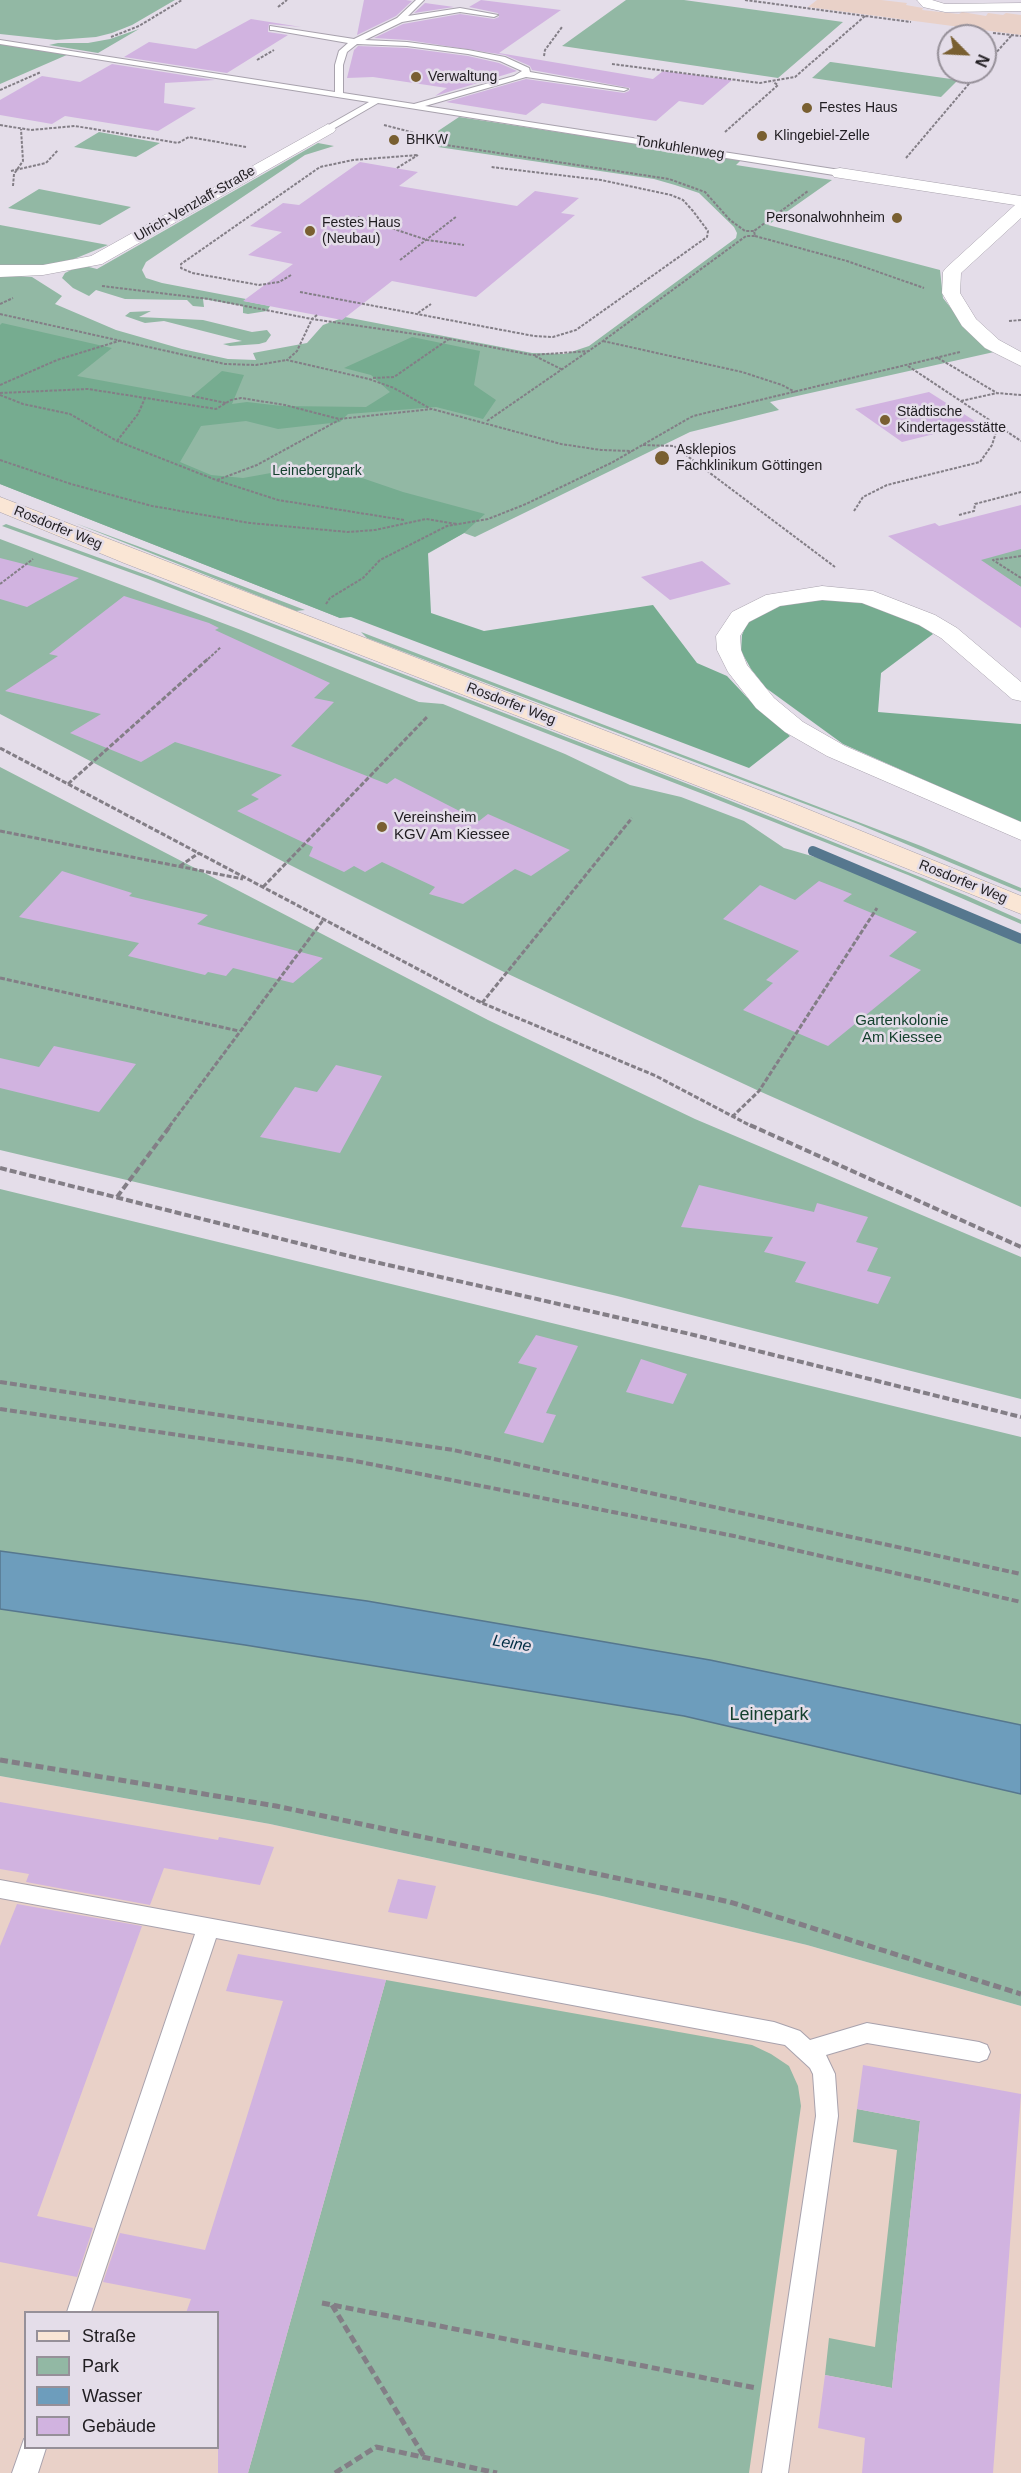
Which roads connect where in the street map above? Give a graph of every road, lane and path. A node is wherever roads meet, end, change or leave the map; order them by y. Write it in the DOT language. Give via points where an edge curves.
graph roads {
  1 [pos="183,0"];
  2 [pos="420,0"];
  3 [pos="745,0"];
  4 [pos="924,0"];
  5 [pos="1021,7"];
  6 [pos="494,15"];
  7 [pos="865,16"];
  8 [pos="400,20"];
  9 [pos="921,24"];
  10 [pos="562,27"];
  11 [pos="273,28"];
  12 [pos="303,32"];
  13 [pos="997,34"];
  14 [pos="1011,36"];
  15 [pos="1021,36"];
  16 [pos="108,38"];
  17 [pos="0,42"];
  18 [pos="355,42"];
  19 [pos="997,52"];
  20 [pos="612,64"];
  21 [pos="525,72"];
  22 [pos="229,77"];
  23 [pos="773,81"];
  24 [pos="969,84"];
  25 [pos="624,89"];
  26 [pos="339,94"];
  27 [pos="378,100"];
  28 [pos="415,106"];
  29 [pos="383,124"];
  30 [pos="0,125"];
  31 [pos="21,129"];
  32 [pos="328,129"];
  33 [pos="724,133"];
  34 [pos="254,149"];
  35 [pos="58,150"];
  36 [pos="397,168"];
  37 [pos="491,168"];
  38 [pos="19,169"];
  39 [pos="11,171"];
  40 [pos="837,172"];
  41 [pos="886,180"];
  42 [pos="13,186"];
  43 [pos="1021,201"];
  44 [pos="1021,208"];
  45 [pos="457,216"];
  46 [pos="358,217"];
  47 [pos="745,231"];
  48 [pos="754,231"];
  49 [pos="746,236"];
  50 [pos="755,236"];
  51 [pos="427,240"];
  52 [pos="464,245"];
  53 [pos="400,260"];
  54 [pos="0,271"];
  55 [pos="291,276"];
  56 [pos="92,286"];
  57 [pos="300,292"];
  58 [pos="951,293"];
  59 [pos="431,304"];
  60 [pos="0,314"];
  61 [pos="417,314"];
  62 [pos="317,315"];
  63 [pos="312,319"];
  64 [pos="449,339"];
  65 [pos="123,340"];
  66 [pos="603,341"];
  67 [pos="992,344"];
  68 [pos="590,351"];
  69 [pos="532,355"];
  70 [pos="938,358"];
  71 [pos="287,360"];
  72 [pos="1021,360"];
  73 [pos="907,366"];
  74 [pos="563,370"];
  75 [pos="394,377"];
  76 [pos="369,379"];
  77 [pos="0,385"];
  78 [pos="394,388"];
  79 [pos="796,392"];
  80 [pos="998,393"];
  81 [pos="0,394"];
  82 [pos="1021,395"];
  83 [pos="192,396"];
  84 [pos="146,398"];
  85 [pos="961,401"];
  86 [pos="226,403"];
  87 [pos="432,409"];
  88 [pos="339,419"];
  89 [pos="486,422"];
  90 [pos="998,426"];
  91 [pos="117,441"];
  92 [pos="1021,441"];
  93 [pos="642,446"];
  94 [pos="632,451"];
  95 [pos="0,460"];
  96 [pos="216,480"];
  97 [pos="1021,492"];
  98 [pos="0,504"];
  99 [pos="854,511"];
  100 [pos="958,515"];
  101 [pos="408,521"];
  102 [pos="458,524"];
  103 [pos="1021,556"];
  104 [pos="33,559"];
  105 [pos="837,569"];
  106 [pos="1021,578"];
  107 [pos="0,584"];
  108 [pos="303,623"];
  109 [pos="221,647"];
  110 [pos="1021,694"];
  111 [pos="427,717"];
  112 [pos="0,748"];
  113 [pos="68,784"];
  114 [pos="632,818"];
  115 [pos="0,831"];
  116 [pos="1021,832"];
  117 [pos="199,853"];
  118 [pos="180,867"];
  119 [pos="250,880"];
  120 [pos="263,887"];
  121 [pos="1021,906"];
  122 [pos="877,908"];
  123 [pos="324,920"];
  124 [pos="0,978"];
  125 [pos="482,1003"];
  126 [pos="239,1031"];
  127 [pos="732,1118"];
  128 [pos="0,1168"];
  129 [pos="117,1197"];
  130 [pos="1021,1247"];
  131 [pos="0,1383"];
  132 [pos="0,1408"];
  133 [pos="1021,1417"];
  134 [pos="1021,1574"];
  135 [pos="1021,1602"];
  136 [pos="0,1760"];
  137 [pos="0,1889"];
  138 [pos="209,1926"];
  139 [pos="1021,1994"];
  140 [pos="808,2050"];
  141 [pos="979,2052"];
  142 [pos="322,2303"];
  143 [pos="332,2305"];
  144 [pos="80,2311"];
  145 [pos="786,2394"];
  146 [pos="33,2449"];
  147 [pos="425,2458"];
  148 [pos="25,2473"];
  149 [pos="335,2473"];
  150 [pos="497,2473"];
  151 [pos="775,2473"];
  1 -- 16 [label="path" via="139,26"];
  2 -- 8 [label="lane"];
  3 -- 7 [label="path"];
  4 -- 5 [label="street" via="945,8"];
  6 -- 8 [label="lane" via="460,10"];
  7 -- 9 [label="path"];
  7 -- 23 [label="path" via="795,77"];
  8 -- 18 [label="lane"];
  10 -- 21 [label="path" via="545,50 543,64"];
  11 -- 12 [label="lane"];
  12 -- 18 [label="lane"];
  12 -- 22 [label="path"];
  13 -- 14 [label="path"];
  14 -- 15 [label="path"];
  14 -- 19 [label="path"];
  17 -- 22 [label="lane, Tonkuhlenweg"];
  18 -- 21 [label="lane" via="468,52 502,60"];
  18 -- 26 [label="lane" via="343,51"];
  20 -- 23 [label="path" via="760,83"];
  21 -- 25 [label="lane"];
  21 -- 28 [label="lane"];
  22 -- 26 [label="lane, Tonkuhlenweg"];
  23 -- 33 [label="path" via="778,86"];
  24 -- 41 [label="path"];
  26 -- 27 [label="lane, Tonkuhlenweg"];
  27 -- 28 [label="lane, Tonkuhlenweg"];
  27 -- 32 [label="lane, Ulrich-Venzlaff-Straße"];
  28 -- 40 [label="lane, Tonkuhlenweg"];
  29 -- 47 [label="path" via="432,137 446,145 693,186 705,192"];
  30 -- 31 [label="path"];
  31 -- 34 [label="path" via="75,126 178,143 189,137"];
  31 -- 38 [label="path"];
  32 -- 54 [label="street, Ulrich-Venzlaff-Straße" via="96,260 43,270"];
  35 -- 38 [label="path" via="46,163"];
  36 -- 55 [label="path" via="418,155 353,159 320,167 181,264 181,268 192,273 259,285"];
  37 -- 61 [label="path" via="601,180 671,195 683,200 693,211 708,231 707,237 565,335 534,336"];
  38 -- 39 [label="path"];
  38 -- 42 [label="path" via="14,174"];
  40 -- 41 [label="street, Tonkuhlenweg"];
  40 -- 48 [label="path"];
  41 -- 43 [label="street, Tonkuhlenweg"];
  44 -- 58 [label="street" via="952,272"];
  45 -- 51 [label="path"];
  46 -- 51 [label="path"];
  47 -- 48 [label="path"];
  47 -- 49 [label="path"];
  48 -- 50 [label="path"];
  49 -- 50 [label="path"];
  49 -- 66 [label="path"];
  50 -- 58 [label="path" via="847,261 931,291"];
  51 -- 52 [label="path"];
  51 -- 53 [label="path"];
  56 -- 63 [label="path" via="209,299"];
  57 -- 61 [label="path"];
  58 -- 67 [label="street" via="969,322"];
  59 -- 61 [label="path"];
  60 -- 65 [label="path"];
  62 -- 63 [label="path"];
  63 -- 64 [label="path"];
  63 -- 71 [label="path" via="297,351"];
  64 -- 69 [label="path"];
  64 -- 75 [label="path"];
  65 -- 71 [label="path" via="225,364"];
  65 -- 77 [label="path" via="57,360"];
  66 -- 68 [label="path"];
  66 -- 79 [label="path" via="742,372"];
  67 -- 70 [label="path"];
  67 -- 72 [label="street"];
  68 -- 69 [label="path"];
  68 -- 74 [label="path"];
  69 -- 74 [label="path"];
  70 -- 73 [label="path"];
  70 -- 80 [label="path"];
  71 -- 76 [label="path"];
  73 -- 79 [label="path"];
  73 -- 85 [label="path"];
  74 -- 89 [label="path"];
  75 -- 76 [label="path"];
  75 -- 78 [label="path"];
  76 -- 78 [label="path"];
  78 -- 87 [label="path"];
  79 -- 93 [label="path" via="693,416"];
  80 -- 82 [label="path"];
  80 -- 85 [label="path"];
  81 -- 84 [label="path" via="88,389"];
  81 -- 91 [label="path" via="23,404 70,414"];
  83 -- 86 [label="path"];
  84 -- 86 [label="path" via="216,409"];
  84 -- 91 [label="path"];
  85 -- 90 [label="path"];
  86 -- 88 [label="path" via="241,398"];
  87 -- 88 [label="path"];
  87 -- 89 [label="path"];
  88 -- 96 [label="path" via="257,465"];
  89 -- 94 [label="path" via="561,444"];
  90 -- 92 [label="path"];
  90 -- 99 [label="path" via="992,445 980,462 887,485 863,497"];
  91 -- 96 [label="path"];
  93 -- 94 [label="path"];
  93 -- 105 [label="path" via="674,446"];
  94 -- 102 [label="path" via="506,512"];
  95 -- 101 [label="path" via="152,506 250,523 348,532"];
  96 -- 101 [label="path" via="278,500"];
  97 -- 100 [label="path" via="975,504 974,511"];
  98 -- 108 [label="main road, Rosdorfer Weg"];
  101 -- 102 [label="path" via="426,519"];
  102 -- 108 [label="path" via="380,560 363,578 330,598 320,613"];
  103 -- 106 [label="path" via="993,560"];
  104 -- 107 [label="path"];
  108 -- 121 [label="main road, Rosdorfer Weg"];
  109 -- 113 [label="path"];
  110 -- 116 [label="street" via="949,633 892,604 865,596 822,593 774,600 740,616 728,636 736,667 765,704 794,727 836,751"];
  111 -- 120 [label="path"];
  112 -- 113 [label="path"];
  113 -- 117 [label="path"];
  114 -- 125 [label="path"];
  115 -- 118 [label="path"];
  117 -- 118 [label="path"];
  117 -- 119 [label="path"];
  118 -- 119 [label="path"];
  119 -- 120 [label="path"];
  120 -- 123 [label="path"];
  122 -- 127 [label="path" via="759,1091"];
  123 -- 125 [label="path"];
  123 -- 126 [label="path"];
  124 -- 126 [label="path"];
  125 -- 127 [label="path" via="656,1076"];
  126 -- 129 [label="path"];
  127 -- 130 [label="path"];
  128 -- 129 [label="path"];
  129 -- 133 [label="path"];
  131 -- 134 [label="path" via="453,1450"];
  132 -- 135 [label="path" via="350,1460 734,1536"];
  136 -- 139 [label="path" via="276,1806 730,1902"];
  137 -- 138 [label="lane"];
  138 -- 140 [label="lane" via="774,2032 792,2038"];
  138 -- 144 [label="lane"];
  140 -- 141 [label="lane" via="867,2033"];
  140 -- 145 [label="lane" via="824,2074 827,2116"];
  142 -- 143 [label="path"];
  143 -- 145 [label="path"];
  143 -- 147 [label="path"];
  145 -- 151 [label="lane"];
  146 -- 148 [label="lane"];
  147 -- 149 [label="path" via="376,2447"];
  147 -- 150 [label="path"];
}
